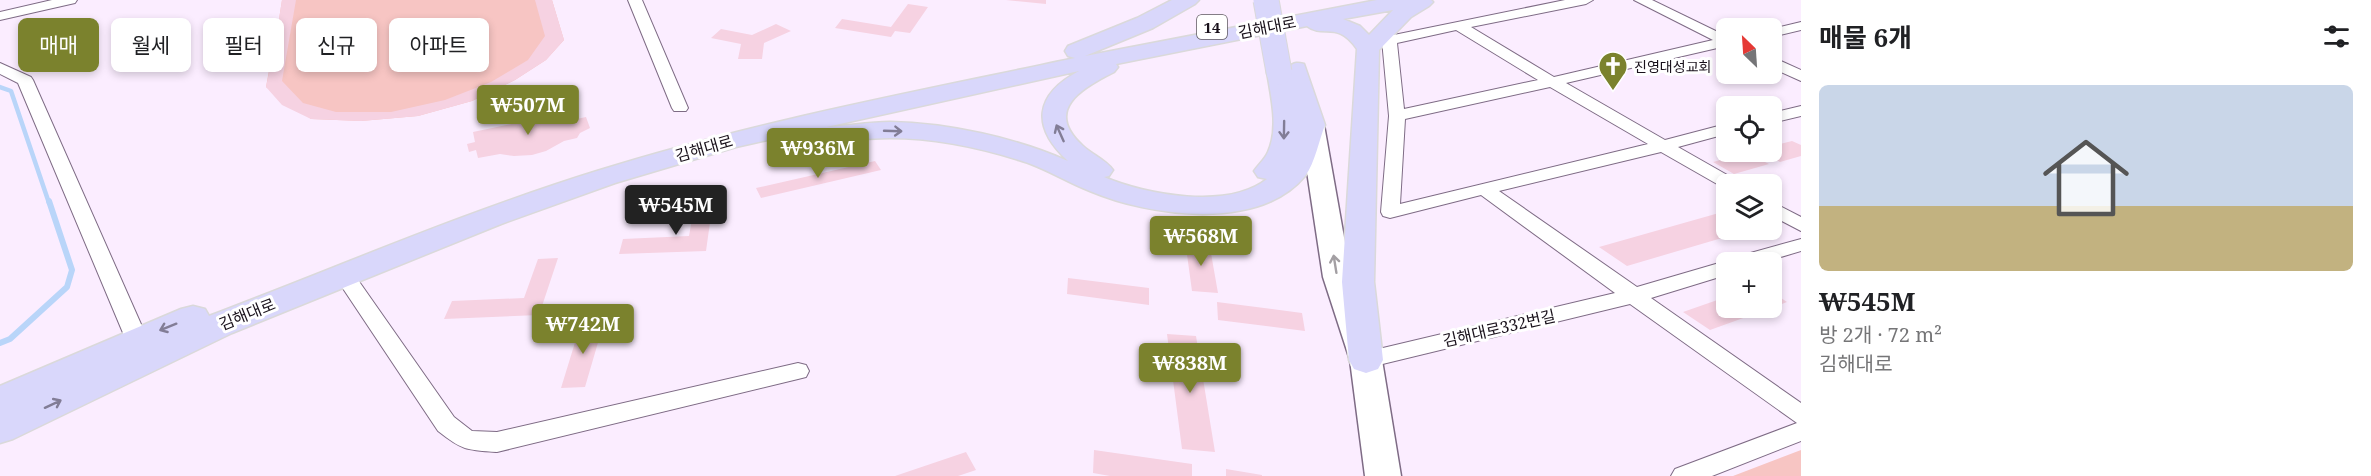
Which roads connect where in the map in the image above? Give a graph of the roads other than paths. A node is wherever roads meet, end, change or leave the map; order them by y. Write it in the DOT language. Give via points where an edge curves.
graph roads {
  1 [pos="70,0"];
  2 [pos="635,0"];
  3 [pos="1188,0"];
  4 [pos="1266,0"];
  5 [pos="1281,0"];
  6 [pos="1358,0"];
  7 [pos="1410,0"];
  8 [pos="1427,0"];
  9 [pos="1586,0"];
  10 [pos="1641,0"];
  11 [pos="0,16"];
  12 [pos="1458,25"];
  13 [pos="1801,26"];
  14 [pos="1256,29"];
  15 [pos="1782,31"];
  16 [pos="1716,37"];
  17 [pos="1716,44"];
  18 [pos="1368,49"];
  19 [pos="1147,51"];
  20 [pos="1066,56"];
  21 [pos="1782,67"];
  22 [pos="0,68"];
  23 [pos="1288,70"];
  24 [pos="1801,76"];
  25 [pos="1552,82"];
  26 [pos="680,108"];
  27 [pos="1801,111"];
  28 [pos="1397,116"];
  29 [pos="1782,116"];
  30 [pos="1312,125"];
  31 [pos="1716,132"];
  32 [pos="730,140"];
  33 [pos="1663,146"];
  34 [pos="1716,176"];
  35 [pos="1484,189"];
  36 [pos="1782,214"];
  37 [pos="1801,225"];
  38 [pos="1801,245"];
  39 [pos="1777,252"];
  40 [pos="1716,271"];
  41 [pos="344,275"];
  42 [pos="1632,296"];
  43 [pos="137,340"];
  44 [pos="1366,360"];
  45 [pos="80,365"];
  46 [pos="798,371"];
  47 [pos="0,379"];
  48 [pos="0,401"];
  49 [pos="1801,415"];
  50 [pos="0,429"];
  51 [pos="1801,431"];
  52 [pos="1383,476"];
  53 [pos="1684,476"];
  1 -- 11 [label="street"];
  2 -- 26 [label="street"];
  3 -- 20 [label="main road"];
  4 -- 23 [label="main road, bridge"];
  5 -- 23 [label="main road"];
  6 -- 20 [label="main road, 김해대로 / 14"];
  7 -- 14 [label="main road, 김해대로 / 14"];
  8 -- 18 [label="main road" via="1403,12"];
  9 -- 12 [label="street"];
  10 -- 16 [label="street"];
  12 -- 25 [label="street"];
  12 -- 28 [label="street" via="1389,40"];
  13 -- 15 [label="street"];
  14 -- 18 [label="main road" via="1337,24 1357,32"];
  14 -- 19 [label="main road, 김해대로 / 14"];
  17 -- 25 [label="street"];
  18 -- 44 [label="main road" via="1358,282"];
  23 -- 19 [label="main road, one-way" via="1286,132 1274,166 1237,187 1178,193 1111,176 1088,164 1059,136 1054,115 1059,98 1079,80"];
  19 -- 32 [label="main road, 김해대로"];
  20 -- 43 [label="main road, 김해대로, one-way" via="867,94 648,150 428,224"];
  21 -- 24 [label="street"];
  22 -- 43 [label="street" via="25,80"];
  23 -- 30 [label="main road"];
  25 -- 28 [label="street"];
  25 -- 33 [label="street"];
  27 -- 29 [label="street"];
  28 -- 35 [label="street" via="1390,212"];
  32 -- 30 [label="main road, one-way" via="890,130 949,135 1030,154 1137,198 1213,205 1244,200 1272,189 1294,171"];
  44 -- 30 [label="main road, one-way" via="1337,277"];
  31 -- 33 [label="street"];
  32 -- 41 [label="main road, 김해대로" via="605,177"];
  33 -- 34 [label="street"];
  33 -- 35 [label="street"];
  35 -- 42 [label="street"];
  36 -- 37 [label="street"];
  38 -- 39 [label="street"];
  40 -- 42 [label="street, 김해대로332번길"];
  41 -- 46 [label="street" via="446,424 466,440 497,442"];
  50 -- 41 [label="main road, 김해대로, one-way" via="220,325"];
  42 -- 44 [label="street, 김해대로332번길"];
  42 -- 49 [label="street"];
  43 -- 45 [label="main road, 김해대로"];
  44 -- 52 [label="main road"];
  45 -- 47 [label="main road"];
  45 -- 48 [label="main road, 김해대로"];
  51 -- 53 [label="street"];
}
